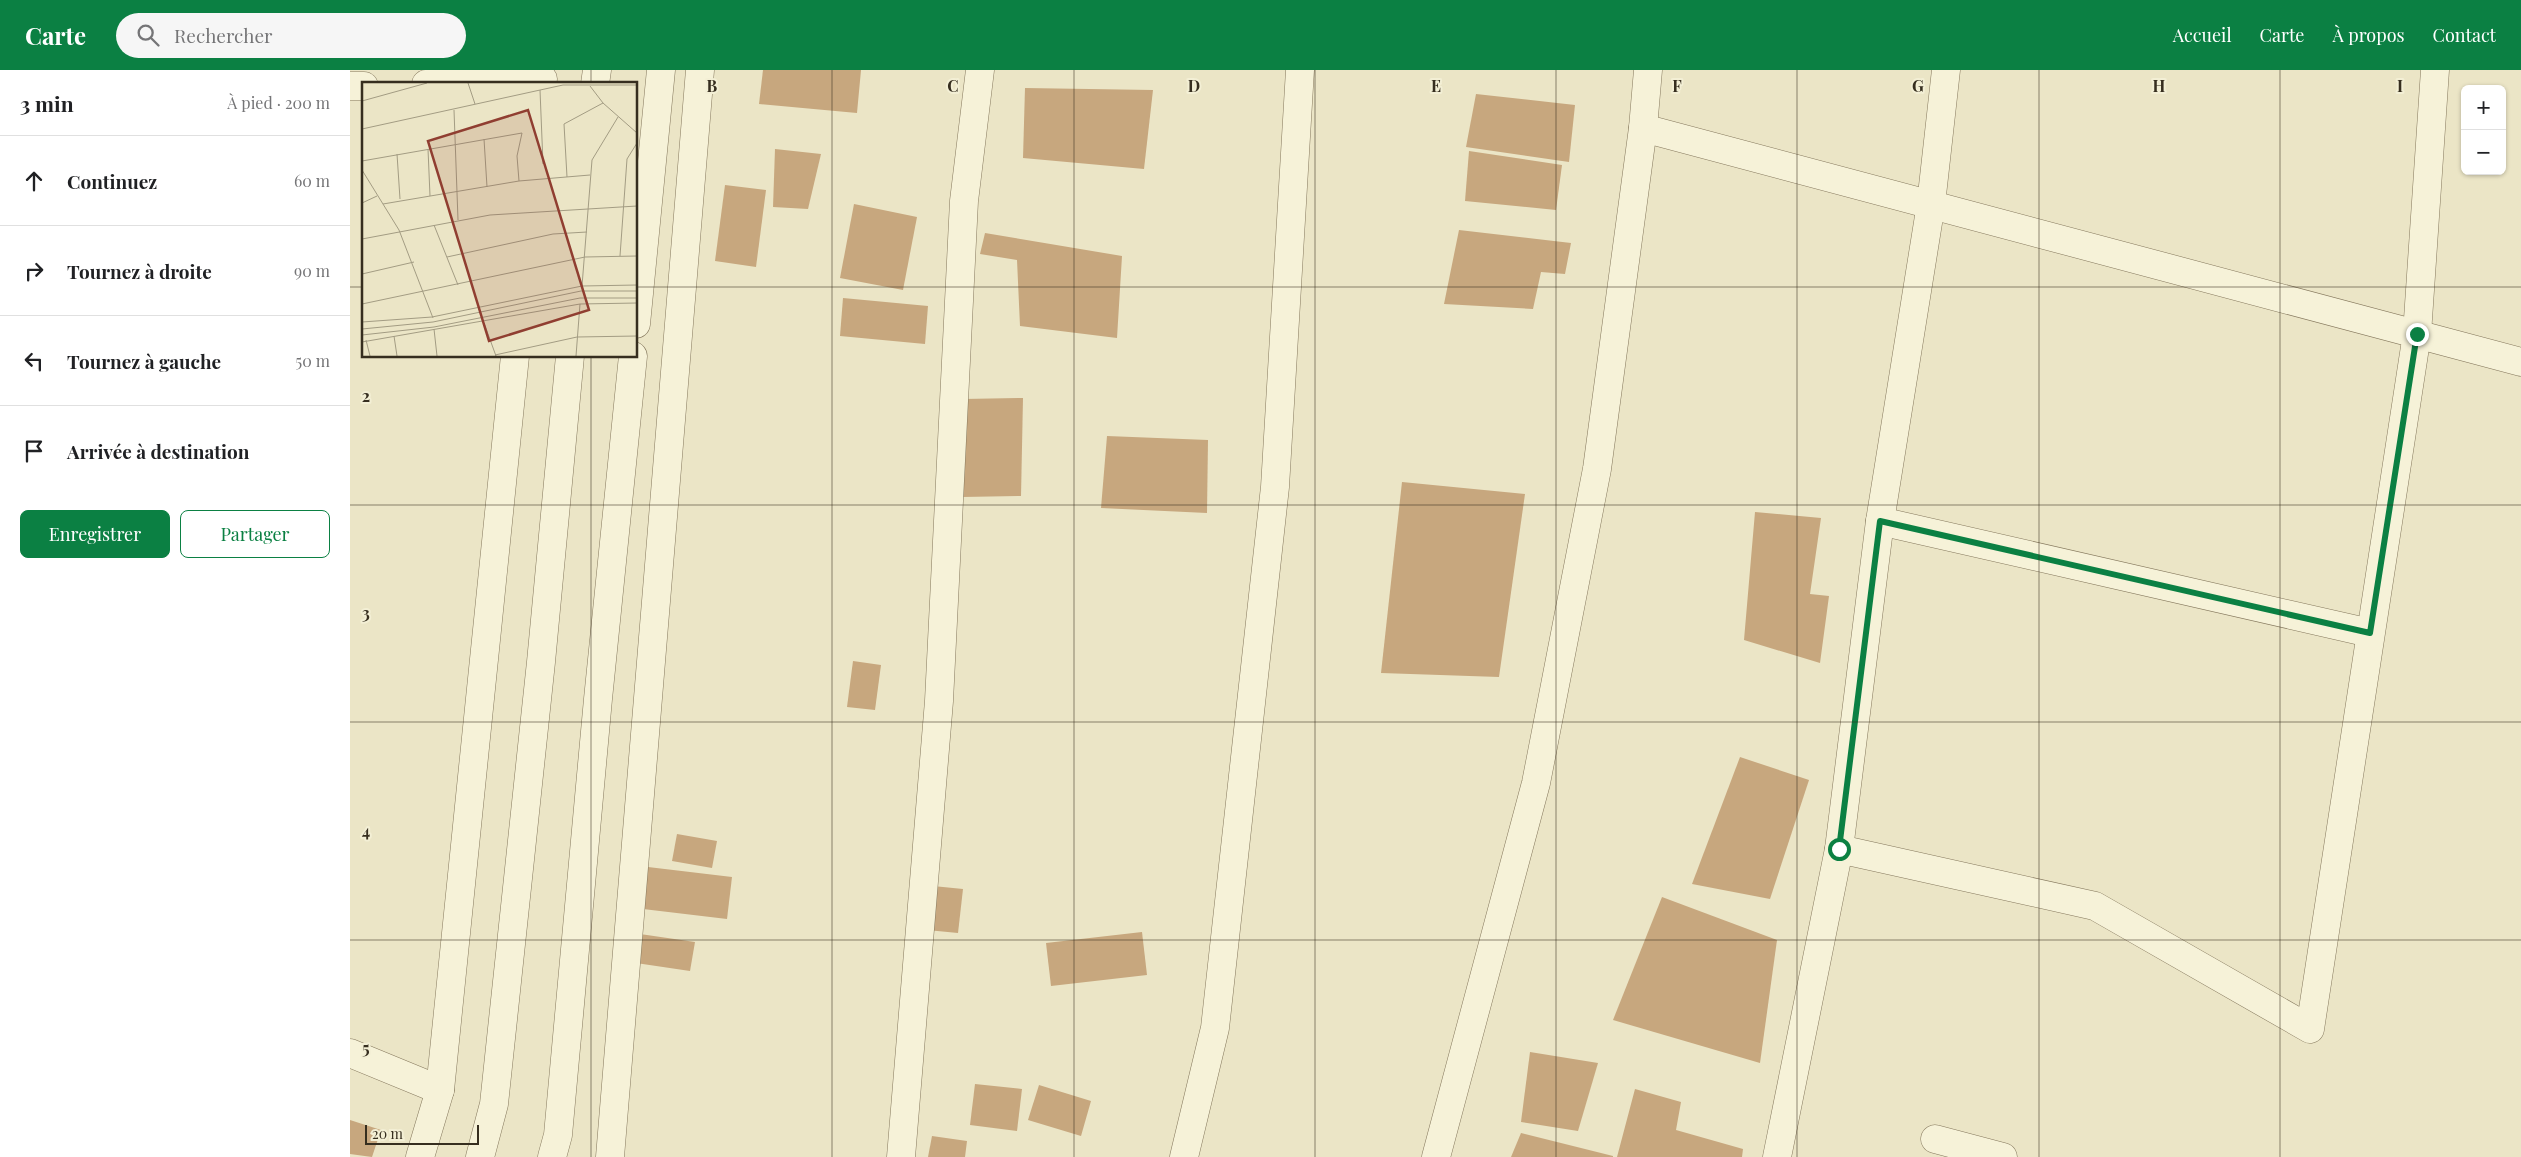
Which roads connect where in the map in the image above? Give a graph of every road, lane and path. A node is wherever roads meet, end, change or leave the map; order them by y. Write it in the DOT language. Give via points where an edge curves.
graph roads {
  1 [pos="662,70"];
  2 [pos="700,70"];
  3 [pos="980,70"];
  4 [pos="1300,70"];
  5 [pos="1648,70"];
  6 [pos="1946,70"];
  7 [pos="2435,70"];
  8 [pos="543,77"];
  9 [pos="459,82"];
  10 [pos="1643,128"];
  11 [pos="1931,204"];
  12 [pos="638,304"];
  13 [pos="2417,334"];
  14 [pos="515,358"];
  15 [pos="570,358"];
  16 [pos="633,358"];
  17 [pos="2521,362"];
  18 [pos="1880,521"];
  19 [pos="2370,633"];
  20 [pos="1839,849"];
  21 [pos="350,1053"];
  22 [pos="440,1090"];
  23 [pos="1935,1139"];
  24 [pos="420,1157"];
  25 [pos="480,1157"];
  26 [pos="552,1157"];
  27 [pos="612,1157"];
  28 [pos="901,1157"];
  29 [pos="1184,1157"];
  30 [pos="1436,1157"];
  31 [pos="1777,1157"];
  32 [pos="2003,1157"];
  1 -- 12 [label="street"];
  2 -- 27 [label="street" via="639,784"];
  3 -- 28 [label="street" via="964,201 939,701"];
  4 -- 29 [label="street" via="1275,487 1215,1028"];
  5 -- 10 [label="street"];
  6 -- 11 [label="street"];
  7 -- 13 [label="street"];
  8 -- 9 [label="street"];
  10 -- 11 [label="street"];
  10 -- 30 [label="street" via="1597,469 1538,773"];
  11 -- 13 [label="street"];
  11 -- 18 [label="street"];
  13 -- 17 [label="street"];
  13 -- 19 [label="street"];
  14 -- 22 [label="street"];
  15 -- 25 [label="street" via="494,1104"];
  16 -- 26 [label="street" via="558,1135"];
  18 -- 19 [label="street"];
  18 -- 20 [label="street"];
  19 -- 20 [label="street" via="2310,1029 2095,906"];
  20 -- 31 [label="street"];
  21 -- 22 [label="street"];
  22 -- 24 [label="street"];
  23 -- 32 [label="street"];
}
